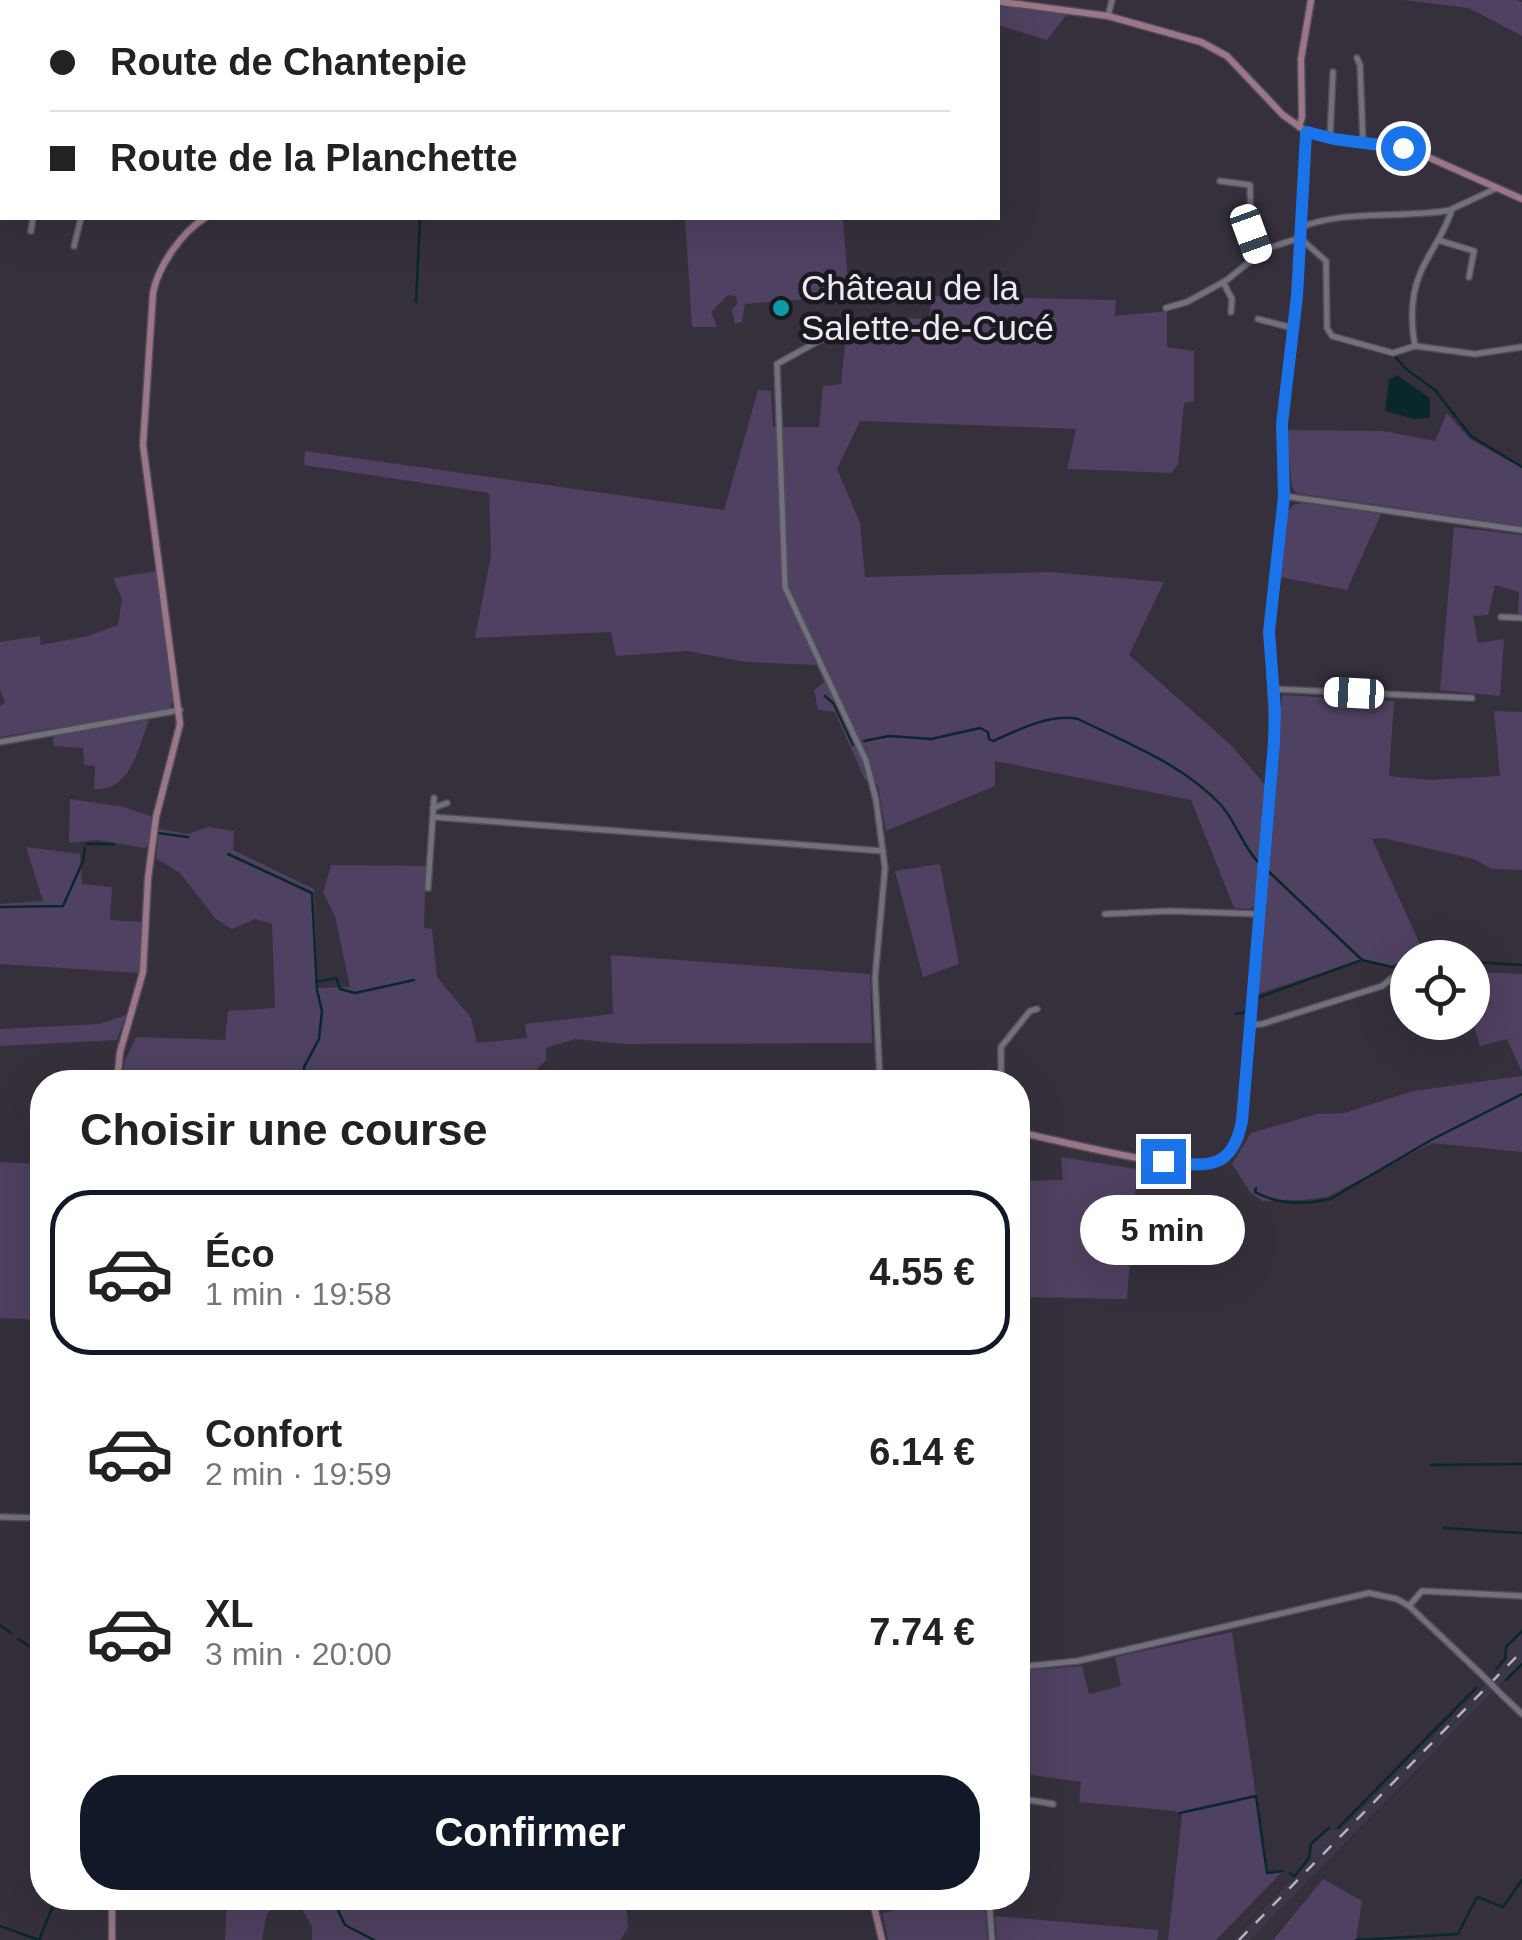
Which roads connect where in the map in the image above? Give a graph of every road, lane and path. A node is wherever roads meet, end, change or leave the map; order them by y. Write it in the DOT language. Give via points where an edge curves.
graph roads {
  1 [pos="1112,0"];
  2 [pos="1311,0"];
  3 [pos="1000,2"];
  4 [pos="1108,16"];
  5 [pos="1356,58"];
  6 [pos="1332,72"];
  7 [pos="1298,127"];
  8 [pos="1307,132"];
  9 [pos="1330,138"];
  10 [pos="1363,142"];
  11 [pos="1220,181"];
  12 [pos="1498,188"];
  13 [pos="1522,199"];
  14 [pos="1302,208"];
  15 [pos="1452,209"];
  16 [pos="33,220"];
  17 [pos="80,220"];
  18 [pos="198,220"];
  19 [pos="1301,227"];
  20 [pos="31,232"];
  21 [pos="1300,238"];
  22 [pos="1441,240"];
  23 [pos="74,246"];
  24 [pos="1258,254"];
  25 [pos="1469,277"];
  26 [pos="1223,282"];
  27 [pos="1298,284"];
  28 [pos="1166,308"];
  29 [pos="1230,312"];
  30 [pos="1258,318"];
  31 [pos="1293,328"];
  32 [pos="822,339"];
  33 [pos="1415,346"];
  34 [pos="1522,347"];
  35 [pos="1284,496"];
  36 [pos="1522,530"];
  37 [pos="1502,617"];
  38 [pos="1522,618"];
  39 [pos="1273,689"];
  40 [pos="1472,698"];
  41 [pos="180,710"];
  42 [pos="0,742"];
  43 [pos="434,798"];
  44 [pos="448,803"];
  45 [pos="433,808"];
  46 [pos="432,817"];
  47 [pos="883,851"];
  48 [pos="428,888"];
  49 [pos="1105,914"];
  50 [pos="1259,914"];
  51 [pos="1390,980"];
  52 [pos="1036,1009"];
  53 [pos="1249,1025"];
  54 [pos="118,1070"];
  55 [pos="879,1070"];
  56 [pos="1001,1070"];
  57 [pos="1030,1134"];
  58 [pos="0,1517"];
  59 [pos="30,1518"];
  60 [pos="1522,1596"];
  61 [pos="1409,1606"];
  62 [pos="1030,1666"];
  63 [pos="1522,1714"];
  64 [pos="1030,1800"];
  65 [pos="1053,1804"];
  66 [pos="112,1910"];
  67 [pos="875,1910"];
  68 [pos="990,1910"];
  69 [pos="112,1940"];
  70 [pos="882,1940"];
  71 [pos="992,1940"];
  1 -- 4 [label="street"];
  2 -- 7 [label="street"];
  3 -- 4 [label="street"];
  4 -- 7 [label="street" via="1214,48"];
  5 -- 10 [label="street"];
  6 -- 9 [label="street"];
  7 -- 8 [label="street"];
  8 -- 9 [label="street"];
  8 -- 14 [label="street"];
  9 -- 10 [label="street"];
  10 -- 12 [label="street" via="1412,150"];
  11 -- 24 [label="street" via="1250,185"];
  12 -- 13 [label="street"];
  12 -- 15 [label="street"];
  14 -- 19 [label="street"];
  15 -- 19 [label="street" via="1334,216"];
  15 -- 22 [label="street"];
  16 -- 20 [label="street"];
  17 -- 23 [label="street"];
  18 -- 41 [label="street" via="162,268 153,293 143,445"];
  19 -- 21 [label="street"];
  21 -- 24 [label="street"];
  21 -- 27 [label="street"];
  21 -- 33 [label="street" via="1328,265 1332,336 1393,353"];
  22 -- 25 [label="street" via="1474,251"];
  22 -- 33 [label="street" via="1418,280"];
  24 -- 26 [label="street"];
  26 -- 28 [label="street"];
  26 -- 29 [label="street"];
  27 -- 31 [label="street"];
  30 -- 31 [label="street"];
  31 -- 35 [label="street" via="1282,424"];
  32 -- 47 [label="street" via="777,364 785,588 866,762"];
  33 -- 34 [label="street" via="1475,354"];
  35 -- 36 [label="street"];
  35 -- 39 [label="street" via="1269,632"];
  37 -- 38 [label="street"];
  39 -- 40 [label="street"];
  39 -- 50 [label="street"];
  41 -- 42 [label="street"];
  41 -- 54 [label="street" via="151,852 143,972"];
  43 -- 45 [label="street"];
  44 -- 45 [label="street"];
  45 -- 46 [label="street"];
  46 -- 47 [label="street"];
  46 -- 48 [label="street"];
  47 -- 55 [label="street" via="875,978"];
  49 -- 50 [label="street"];
  50 -- 53 [label="street"];
  51 -- 53 [label="street"];
  52 -- 56 [label="street" via="1000,1047"];
  53 -- 57 [label="street" via="1239,1138 1222,1160 1182,1164"];
  58 -- 59 [label="street"];
  60 -- 61 [label="street" via="1422,1591"];
  61 -- 62 [label="street" via="1383,1594 1355,1594 1078,1661"];
  61 -- 63 [label="street, bridge"];
  64 -- 65 [label="street"];
  66 -- 69 [label="street"];
  67 -- 70 [label="street"];
  68 -- 71 [label="street"];
}
